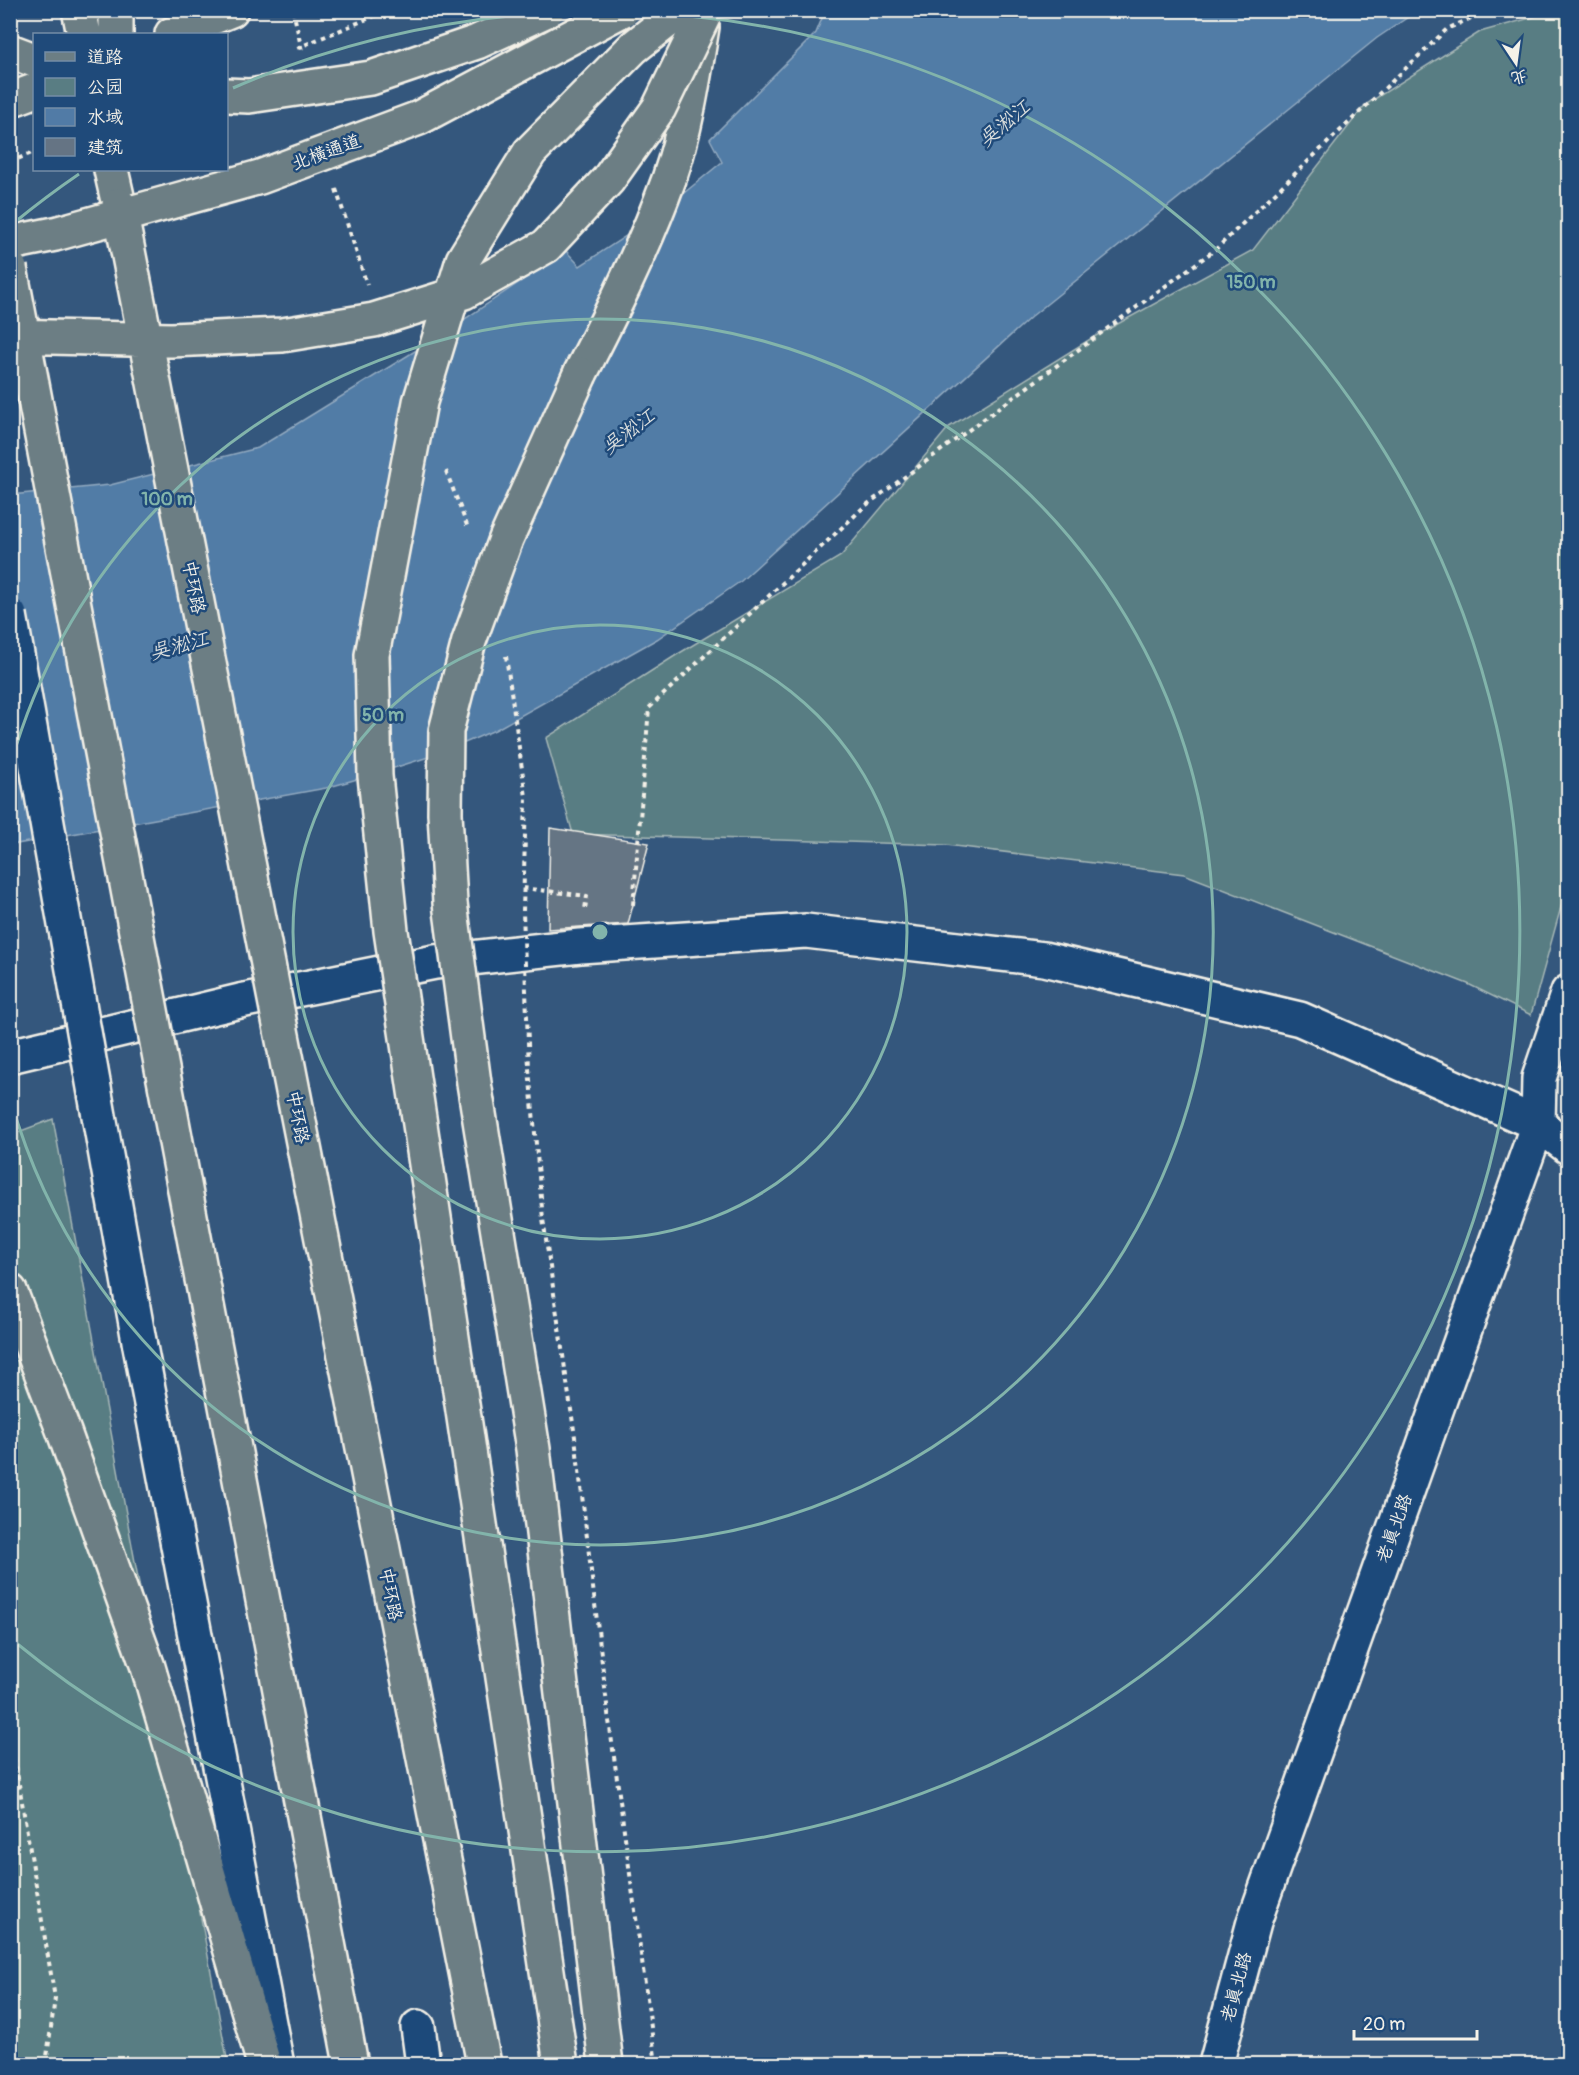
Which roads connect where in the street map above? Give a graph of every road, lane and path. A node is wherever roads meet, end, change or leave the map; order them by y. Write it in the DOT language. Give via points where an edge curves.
graph roads {
  1 [pos="79,10"];
  2 [pos="116,10"];
  3 [pos="231,10"];
  4 [pos="293,10"];
  5 [pos="389,10"];
  6 [pos="548,10"];
  7 [pos="622,10"];
  8 [pos="1489,10"];
  9 [pos="697,12"];
  10 [pos="84,33"];
  11 [pos="116,33"];
  12 [pos="174,33"];
  13 [pos="295,49"];
  14 [pos="10,51"];
  15 [pos="33,60"];
  16 [pos="305,62"];
  17 [pos="228,95"];
  18 [pos="33,152"];
  19 [pos="10,162"];
  20 [pos="111,171"];
  21 [pos="118,171"];
  22 [pos="335,184"];
  23 [pos="119,205"];
  24 [pos="10,243"];
  25 [pos="10,268"];
  26 [pos="370,292"];
  27 [pos="10,336"];
  28 [pos="441,461"];
  29 [pos="471,535"];
  30 [pos="10,615"];
  31 [pos="505,652"];
  32 [pos="524,888"];
  33 [pos="630,942"];
  34 [pos="580,946"];
  35 [pos="1569,992"];
  36 [pos="10,1056"];
  37 [pos="1538,1124"];
  38 [pos="1569,1147"];
  39 [pos="10,1291"];
  40 [pos="10,1323"];
  41 [pos="64,1432"];
  42 [pos="10,1731"];
  43 [pos="418,2027"];
  44 [pos="46,2064"];
  45 [pos="264,2064"];
  46 [pos="276,2064"];
  47 [pos="351,2064"];
  48 [pos="423,2064"];
  49 [pos="484,2064"];
  50 [pos="561,2064"];
  51 [pos="606,2064"];
  52 [pos="656,2064"];
  53 [pos="1215,2064"];
  1 -- 10 [label="main road"];
  2 -- 11 [label="main road"];
  3 -- 12 [label="main road"];
  4 -- 16 [label="path, bridge"];
  5 -- 13 [label="path"];
  6 -- 17 [label="main road, bridge" via="477,42 371,78 249,96"];
  7 -- 24 [label="main road, 北横通道, bridge" via="419,118 260,177"];
  8 -- 33 [label="path" via="1447,29 1216,249 865,506 648,708"];
  9 -- 27 [label="main road, bridge" via="659,108 608,180 546,246 464,292 374,320 282,335 171,340"];
  9 -- 50 [label="main road, bridge" via="634,47 530,152 463,260 420,402 372,656 375,776 391,931"];
  9 -- 51 [label="main road, bridge" via="694,78 670,176 633,272 580,374 506,539 469,641 446,731 450,903 474,1083 533,1449"];
  14 -- 15 [label="main road"];
  18 -- 19 [label="path"];
  20 -- 23 [label="main road, 中环路"];
  21 -- 23 [label="main road"];
  22 -- 26 [label="path, bridge"];
  23 -- 49 [label="main road, 中环路, bridge"];
  25 -- 47 [label="main road, bridge"];
  28 -- 29 [label="path, bridge"];
  30 -- 46 [label="street, bridge" via="139,1341"];
  31 -- 32 [label="path, bridge" via="526,797"];
  32 -- 34 [label="path" via="587,896"];
  32 -- 52 [label="path, bridge" via="528,1069 543,1219"];
  33 -- 34 [label="street"];
  33 -- 37 [label="street" via="806,931 1044,959 1300,1019"];
  34 -- 36 [label="street" via="435,962 240,1001"];
  35 -- 37 [label="street, 老真北路" via="1539,1078"];
  37 -- 38 [label="street"];
  37 -- 53 [label="street, 老真北路" via="1254,1922"];
  39 -- 41 [label="main road"];
  40 -- 41 [label="main road"];
  41 -- 45 [label="main road" via="147,1667"];
  42 -- 44 [label="path" via="55,1998"];
  43 -- 48 [label="street"];
}
